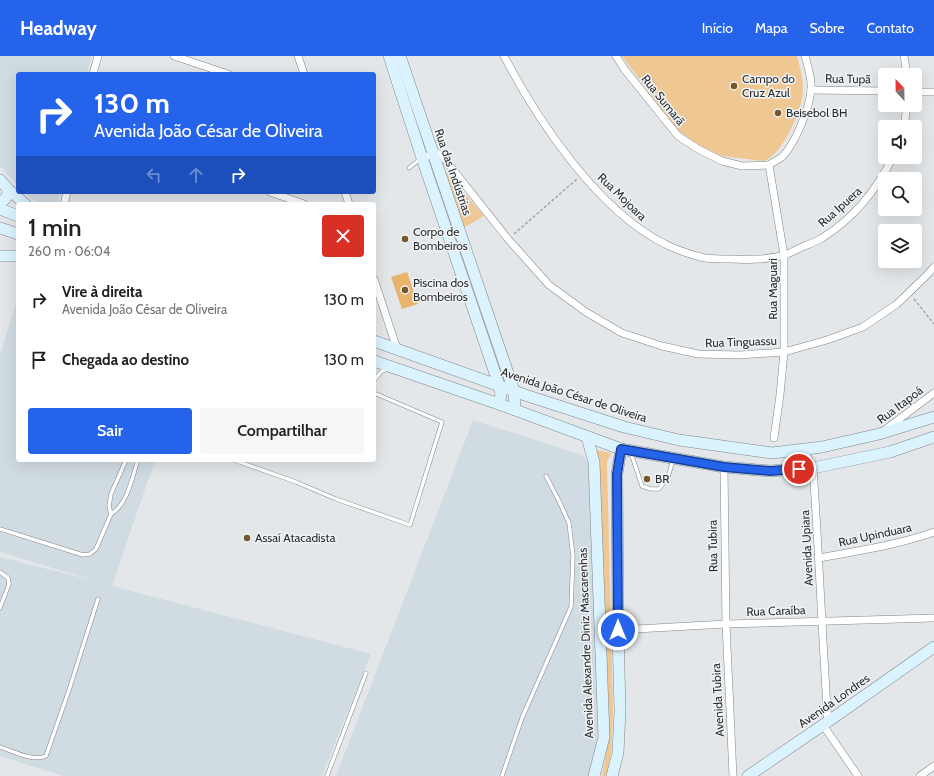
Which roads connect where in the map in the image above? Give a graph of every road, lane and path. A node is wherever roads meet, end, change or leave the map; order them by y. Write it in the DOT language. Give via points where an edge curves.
graph roads {
  1 [pos="98,56"];
  2 [pos="174,56"];
  3 [pos="298,56"];
  4 [pos="389,56"];
  5 [pos="400,56"];
  6 [pos="504,56"];
  7 [pos="616,56"];
  8 [pos="805,56"];
  9 [pos="904,56"];
  10 [pos="906,68"];
  11 [pos="94,72"];
  12 [pos="222,72"];
  13 [pos="303,72"];
  14 [pos="811,90"];
  15 [pos="878,91"];
  16 [pos="922,92"];
  17 [pos="934,92"];
  18 [pos="433,154"];
  19 [pos="422,158"];
  20 [pos="890,164"];
  21 [pos="769,165"];
  22 [pos="408,168"];
  23 [pos="583,174"];
  24 [pos="0,180"];
  25 [pos="8,189"];
  26 [pos="276,194"];
  27 [pos="23,202"];
  28 [pos="298,202"];
  29 [pos="0,203"];
  30 [pos="0,209"];
  31 [pos="16,215"];
  32 [pos="0,228"];
  33 [pos="16,233"];
  34 [pos="508,239"];
  35 [pos="784,255"];
  36 [pos="0,256"];
  37 [pos="16,256"];
  38 [pos="934,267"];
  39 [pos="376,285"];
  40 [pos="909,293"];
  41 [pos="934,324"];
  42 [pos="376,342"];
  43 [pos="397,349"];
  44 [pos="784,352"];
  45 [pos="376,362"];
  46 [pos="392,367"];
  47 [pos="376,378"];
  48 [pos="499,385"];
  49 [pos="514,391"];
  50 [pos="376,394"];
  51 [pos="934,394"];
  52 [pos="499,404"];
  53 [pos="515,410"];
  54 [pos="934,417"];
  55 [pos="879,434"];
  56 [pos="587,437"];
  57 [pos="934,437"];
  58 [pos="774,438"];
  59 [pos="625,450"];
  60 [pos="800,450"];
  61 [pos="674,458"];
  62 [pos="125,462"];
  63 [pos="137,462"];
  64 [pos="240,462"];
  65 [pos="724,467"];
  66 [pos="813,468"];
  67 [pos="546,476"];
  68 [pos="111,514"];
  69 [pos="0,529"];
  70 [pos="934,532"];
  71 [pos="819,558"];
  72 [pos="0,572"];
  73 [pos="98,598"];
  74 [pos="0,608"];
  75 [pos="934,618"];
  76 [pos="821,620"];
  77 [pos="726,624"];
  78 [pos="618,630"];
  79 [pos="934,647"];
  80 [pos="366,673"];
  81 [pos="825,724"];
  82 [pos="0,747"];
  83 [pos="934,766"];
  84 [pos="327,776"];
  85 [pos="502,776"];
  86 [pos="594,776"];
  87 [pos="612,776"];
  88 [pos="733,776"];
  89 [pos="748,776"];
  90 [pos="858,776"];
  91 [pos="920,776"];
  1 -- 11 [label="street"];
  2 -- 12 [label="street"];
  3 -- 13 [label="street"];
  4 -- 19 [label="street, Rua das Indústrias"];
  5 -- 18 [label="street, Rua das Indústrias"];
  6 -- 23 [label="street, Rua Mojoara" via="520,86 552,134"];
  7 -- 21 [label="street, Rua Sumarã" via="678,136 722,161 742,166"];
  8 -- 14 [label="street" via="810,72"];
  9 -- 10 [label="street"];
  14 -- 15 [label="street, Rua Tupã"];
  14 -- 21 [label="street" via="796,137 782,157"];
  16 -- 17 [label="street"];
  18 -- 19 [label="street"];
  18 -- 34 [label="street, Rua Tinguassu" via="443,156"];
  18 -- 49 [label="street, Rua das Indústrias"];
  19 -- 22 [label="lane"];
  19 -- 48 [label="street, Rua das Indústrias"];
  20 -- 35 [label="street, Rua Ipuera" via="867,200 844,221 822,238"];
  21 -- 35 [label="street, Rua Maguari"];
  23 -- 34 [label="path"];
  23 -- 35 [label="street, Rua Mojoara" via="611,205 638,228 666,245 705,258 745,260"];
  24 -- 25 [label="street"];
  25 -- 27 [label="street"];
  25 -- 29 [label="street" via="8,195"];
  26 -- 28 [label="street"];
  30 -- 31 [label="street"];
  32 -- 33 [label="street"];
  34 -- 44 [label="street, Rua Tinguassu" via="561,295 622,333 698,354"];
  35 -- 44 [label="street, Rua Maguari"];
  36 -- 37 [label="street"];
  38 -- 40 [label="street, Rua Tinguassu"];
  39 -- 43 [label="street"];
  40 -- 41 [label="path"];
  40 -- 44 [label="street, Rua Tinguassu" via="863,327"];
  42 -- 43 [label="street, Avenida João César de Oliveira"];
  43 -- 48 [label="street, Avenida João César de Oliveira"];
  44 -- 58 [label="street, Rua Maguari"];
  45 -- 46 [label="street"];
  46 -- 47 [label="lane" via="382,371"];
  46 -- 52 [label="street"];
  48 -- 49 [label="street, Avenida João César de Oliveira"];
  48 -- 52 [label="street, Rua das Indústrias"];
  49 -- 53 [label="street, Rua das Indústrias"];
  49 -- 60 [label="street, Avenida João César de Oliveira" via="624,427 680,440 772,453"];
  50 -- 64 [label="lane" via="442,422 410,525"];
  51 -- 55 [label="street, Rua Itapoá"];
  52 -- 53 [label="street"];
  53 -- 56 [label="street"];
  54 -- 55 [label="street, Avenida João César de Oliveira"];
  55 -- 60 [label="street, Avenida João César de Oliveira"];
  56 -- 59 [label="street"];
  56 -- 86 [label="street, Avenida Alexandre Diniz Mascarenhas" via="594,462 604,737"];
  57 -- 66 [label="street" via="890,452"];
  59 -- 61 [label="street"];
  59 -- 61 [label="lane" via="642,486 651,489 659,489 668,476"];
  59 -- 78 [label="street" via="617,474"];
  60 -- 66 [label="street" via="807,456"];
  61 -- 65 [label="street"];
  62 -- 68 [label="lane" via="111,494"];
  63 -- 68 [label="lane" via="121,505"];
  65 -- 66 [label="street" via="770,471"];
  65 -- 77 [label="street, Rua Tubira"];
  66 -- 71 [label="street, Avenida Upiara"];
  67 -- 85 [label="lane" via="569,523 573,556 572,607 522,718"];
  68 -- 69 [label="lane" via="96,549 90,554 83,555"];
  70 -- 71 [label="street, Rua Upinduara" via="871,549"];
  71 -- 76 [label="street, Avenida Upiara"];
  72 -- 74 [label="lane" via="8,578 9,584"];
  73 -- 82 [label="lane" via="46,756 27,756"];
  75 -- 76 [label="street, Rua Caraíba"];
  76 -- 77 [label="street, Rua Caraíba"];
  76 -- 81 [label="street, Avenida Upiara"];
  77 -- 78 [label="street, Rua Caraíba"];
  77 -- 88 [label="street, Avenida Tubira"];
  78 -- 87 [label="street" via="620,711 618,753"];
  79 -- 81 [label="street, Avenida Londres"];
  80 -- 84 [label="lane"];
  81 -- 89 [label="street, Avenida Londres"];
  81 -- 90 [label="street"];
  83 -- 91 [label="street"];
}
